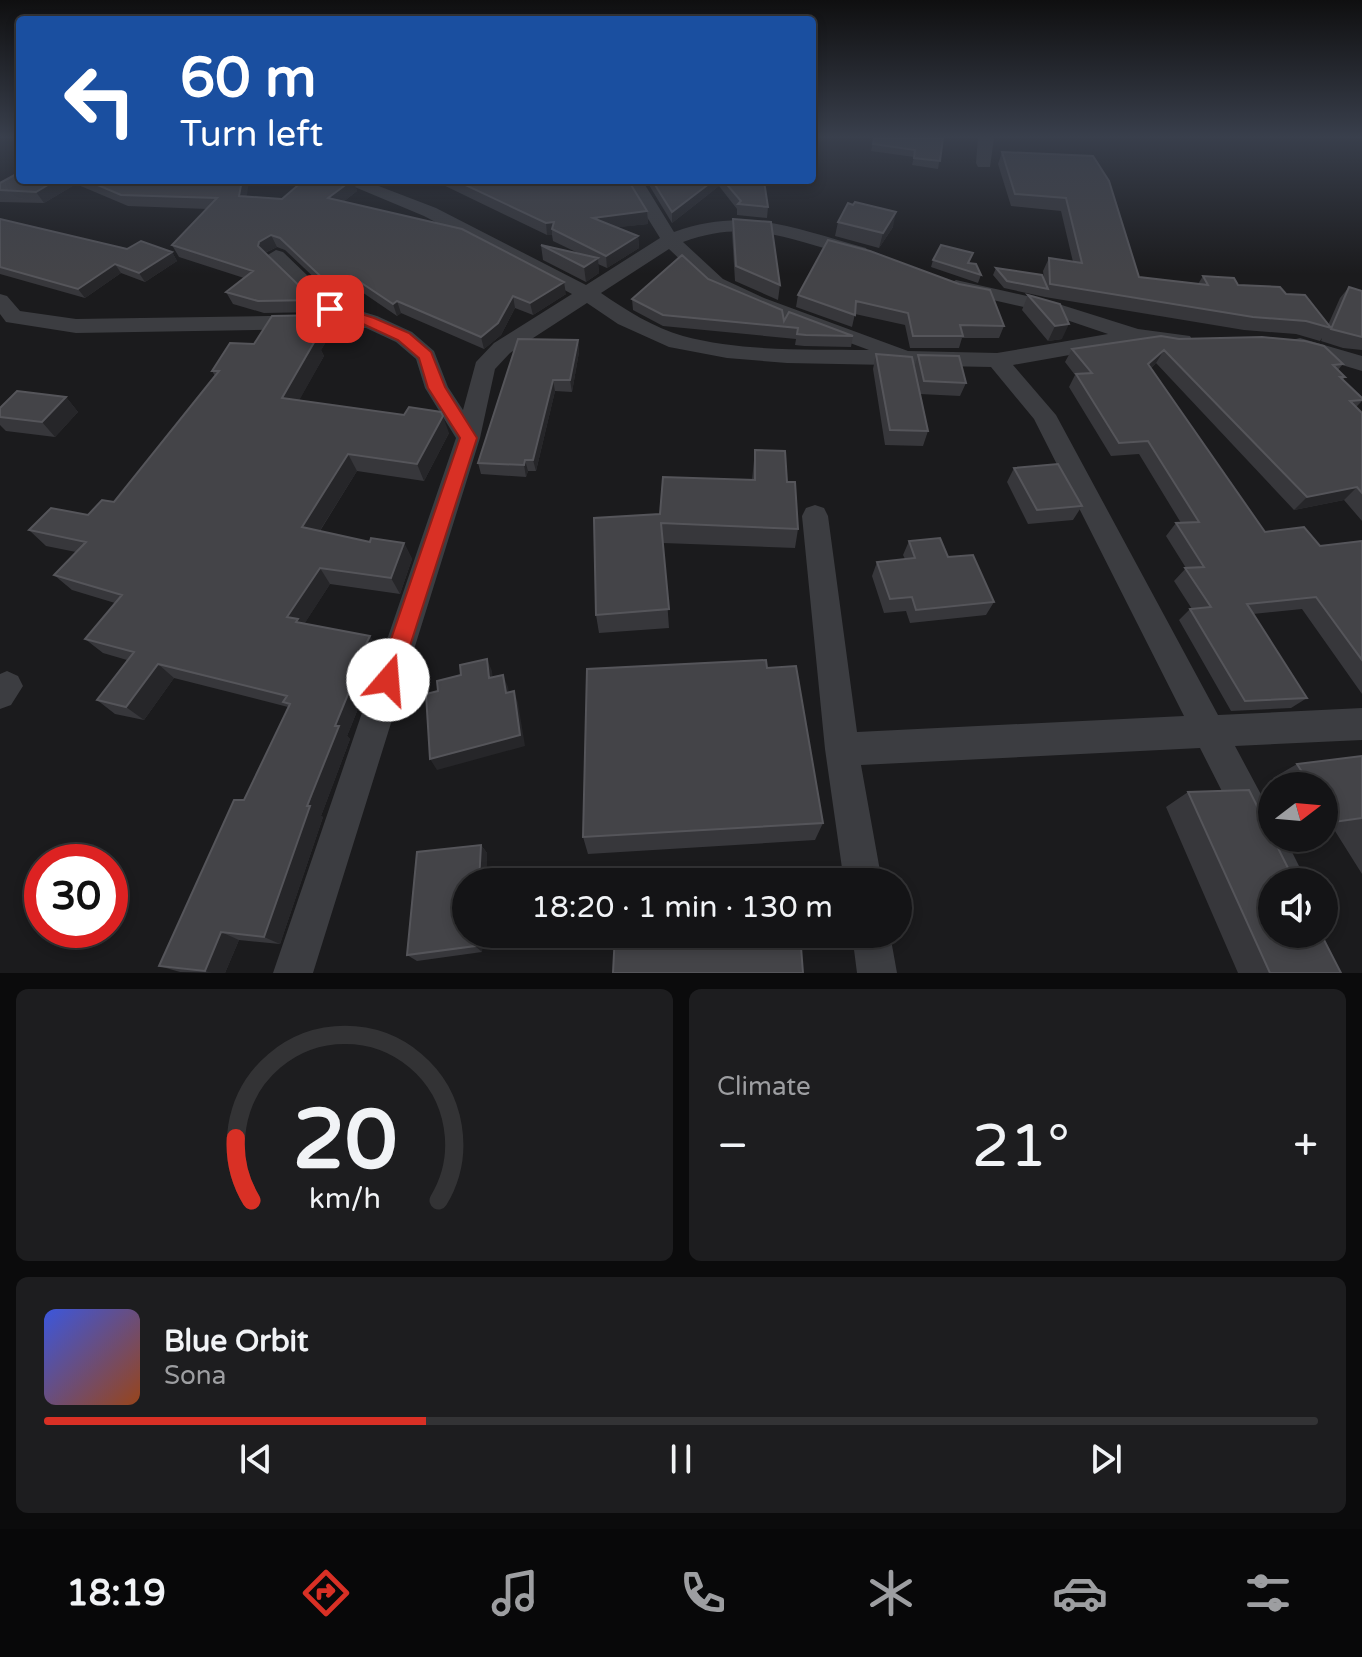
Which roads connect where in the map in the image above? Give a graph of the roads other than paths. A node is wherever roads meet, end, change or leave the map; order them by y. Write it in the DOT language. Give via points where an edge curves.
graph roads {
  1 [pos="357,184"];
  2 [pos="635,184"];
  3 [pos="670,240"];
  4 [pos="276,256"];
  5 [pos="890,262"];
  6 [pos="934,278"];
  7 [pos="0,289"];
  8 [pos="588,294"];
  9 [pos="369,321"];
  10 [pos="1136,336"];
  11 [pos="1212,341"];
  12 [pos="1281,343"];
  13 [pos="914,359"];
  14 [pos="997,360"];
  15 [pos="1362,364"];
  16 [pos="468,438"];
  17 [pos="815,516"];
  18 [pos="1362,724"];
  19 [pos="1212,733"];
  20 [pos="842,749"];
  21 [pos="861,868"];
  22 [pos="1281,868"];
  23 [pos="873,948"];
  24 [pos="293,973"];
  25 [pos="877,973"];
  1 -- 8 [label="street" via="430,212"];
  2 -- 3 [label="street"];
  3 -- 5 [label="street" via="725,224 759,225"];
  3 -- 8 [label="street"];
  3 -- 13 [label="street" via="716,283"];
  4 -- 9 [label="street" via="330,309"];
  6 -- 10 [label="street"];
  7 -- 9 [label="street" via="13,317 76,326"];
  8 -- 13 [label="street" via="625,319 677,342 787,356"];
  8 -- 16 [label="street" via="502,348 484,367"];
  9 -- 16 [label="street" via="404,337 426,356 437,388"];
  10 -- 11 [label="street"];
  10 -- 14 [label="street"];
  12 -- 15 [label="street"];
  13 -- 14 [label="street"];
  14 -- 19 [label="street" via="1044,415"];
  16 -- 24 [label="street"];
  17 -- 20 [label="street"];
  18 -- 19 [label="street"];
  19 -- 20 [label="street"];
  19 -- 22 [label="street"];
  20 -- 21 [label="street"];
  23 -- 25 [label="street"];
}
